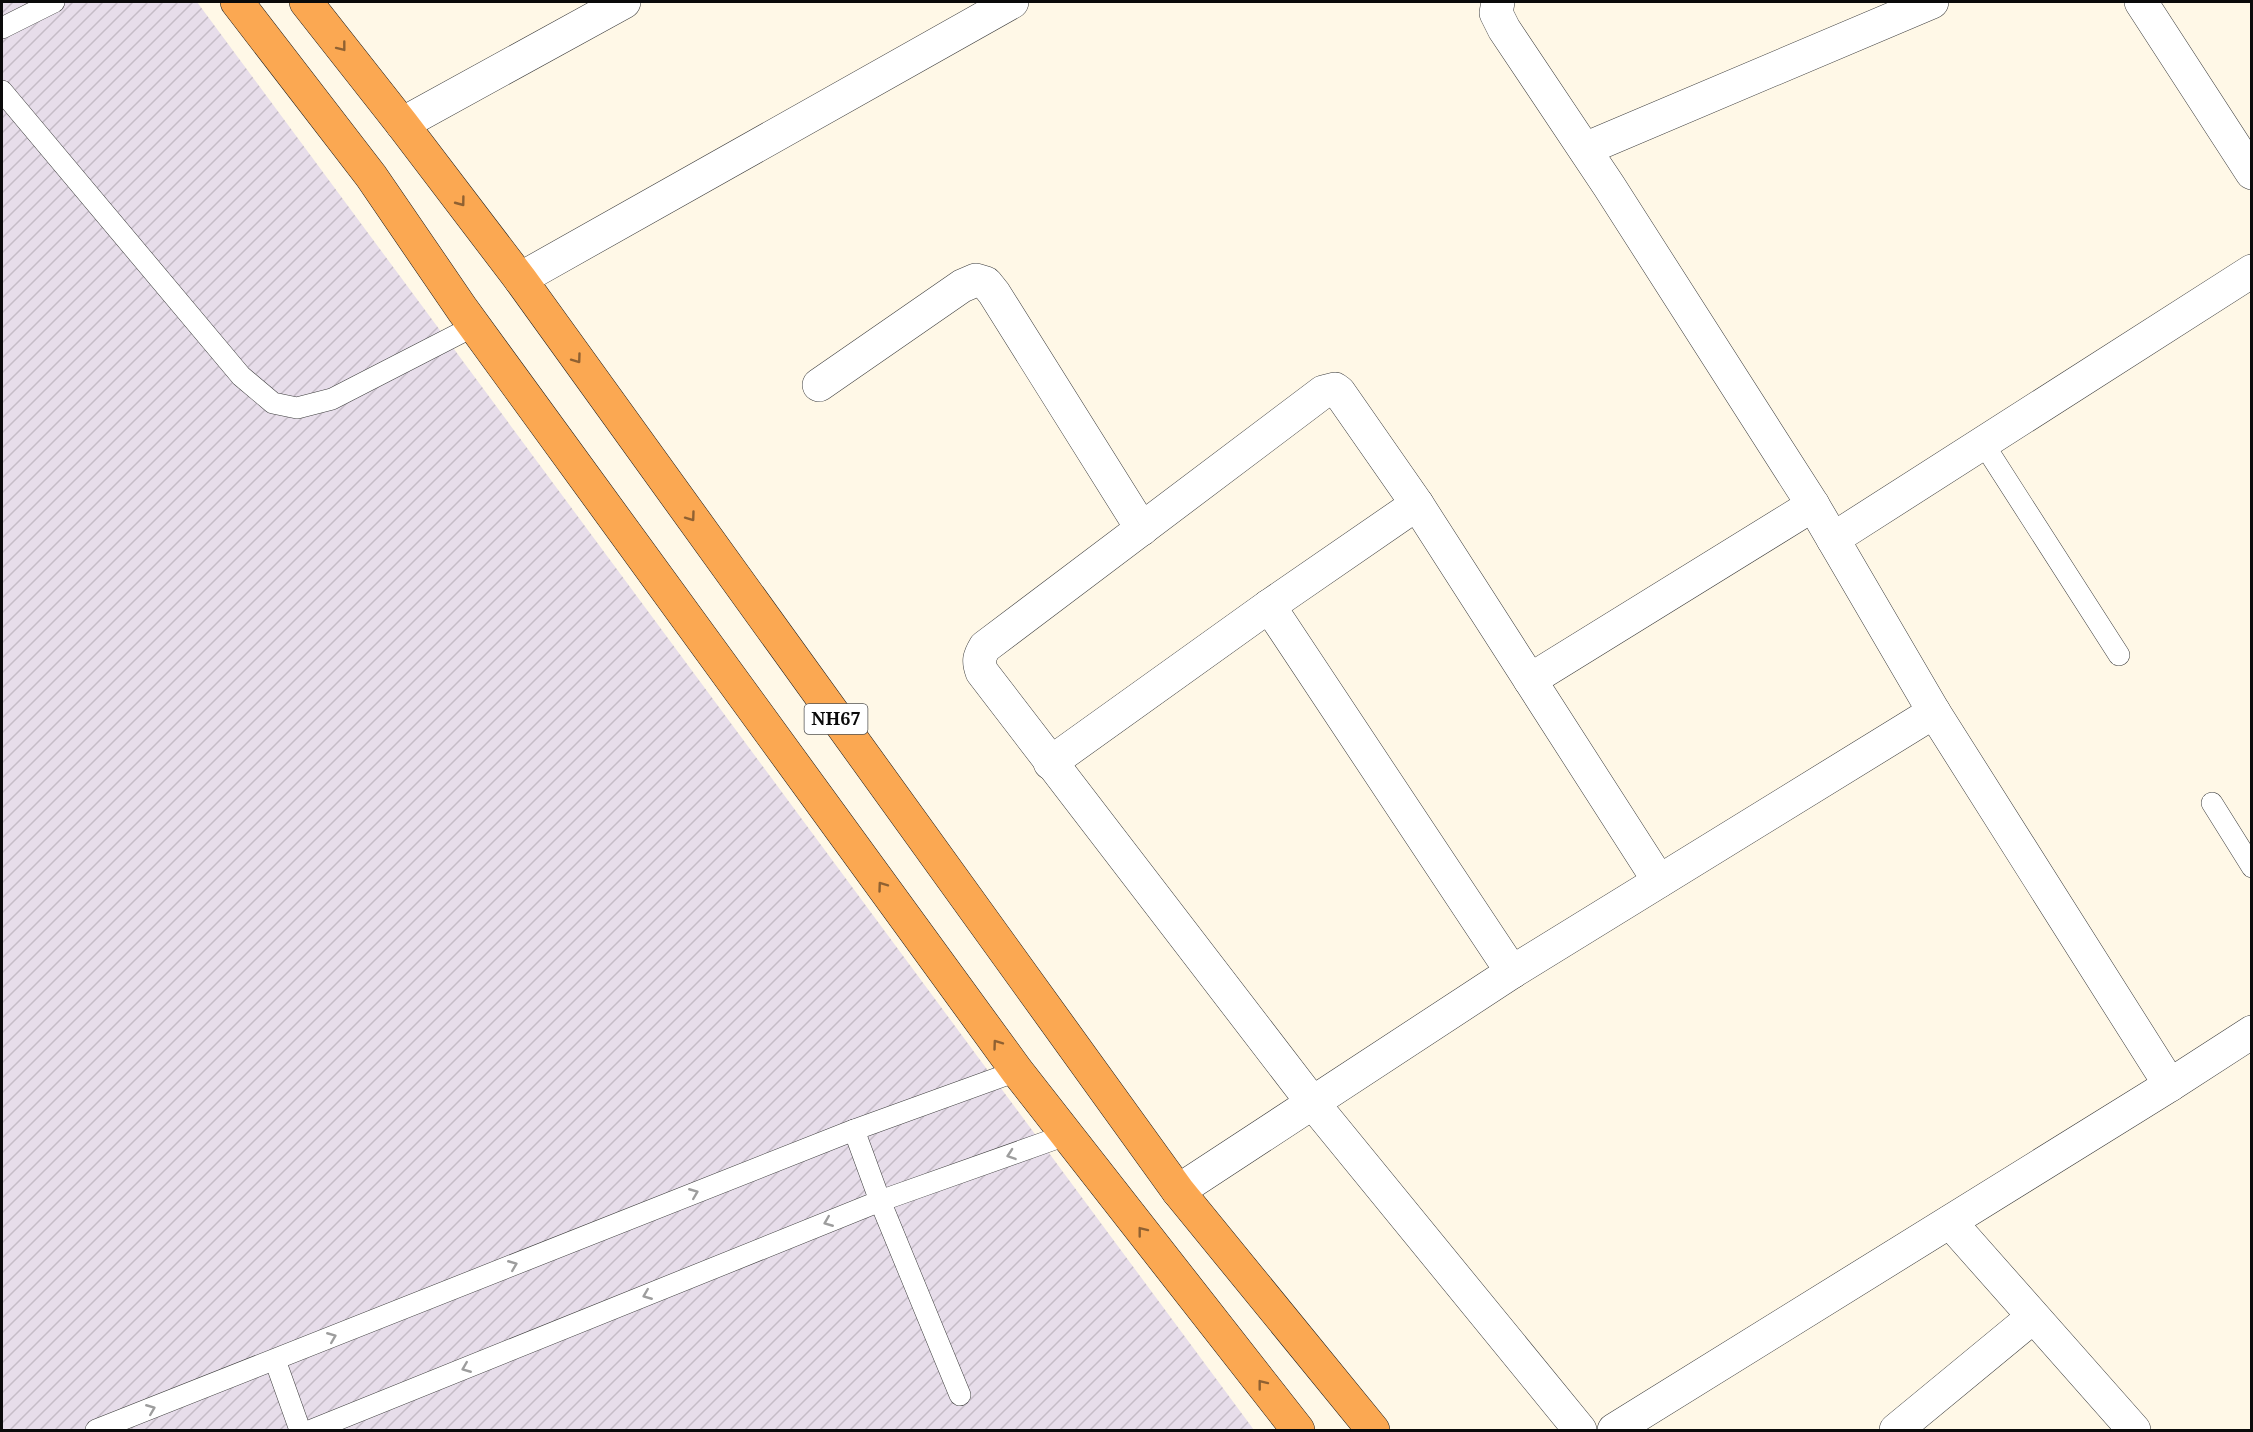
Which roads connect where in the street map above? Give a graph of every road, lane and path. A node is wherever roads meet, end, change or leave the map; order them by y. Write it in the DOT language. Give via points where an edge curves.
graph roads {
  1 [pos="54,2"];
  2 [pos="306,2"];
  3 [pos="624,2"];
  4 [pos="1012,2"];
  5 [pos="1498,2"];
  6 [pos="1932,2"];
  7 [pos="2141,2"];
  8 [pos="247,5"];
  9 [pos="2,27"];
  10 [pos="2,91"];
  11 [pos="402,124"];
  12 [pos="1585,149"];
  13 [pos="2252,173"];
  14 [pos="2252,271"];
  15 [pos="520,279"];
  16 [pos="474,326"];
  17 [pos="819,385"];
  18 [pos="1983,443"];
  19 [pos="1418,504"];
  20 [pos="1813,505"];
  21 [pos="1142,529"];
  22 [pos="1833,539"];
  23 [pos="1269,606"];
  24 [pos="2119,655"];
  25 [pos="1530,680"];
  26 [pos="1934,712"];
  27 [pos="1050,763"];
  28 [pos="2212,803"];
  29 [pos="2252,867"];
  30 [pos="1659,881"];
  31 [pos="1512,972"];
  32 [pos="2252,1032"];
  33 [pos="1017,1071"];
  34 [pos="2170,1085"];
  35 [pos="1312,1102"];
  36 [pos="854,1130"];
  37 [pos="1066,1135"];
  38 [pos="1178,1191"];
  39 [pos="880,1201"];
  40 [pos="1950,1222"];
  41 [pos="2033,1317"];
  42 [pos="275,1360"];
  43 [pos="960,1395"];
  44 [pos="96,1431"];
  45 [pos="300,1431"];
  46 [pos="312,1431"];
  47 [pos="1298,1431"];
  48 [pos="1373,1431"];
  49 [pos="1580,1431"];
  50 [pos="1614,1431"];
  51 [pos="1896,1431"];
  52 [pos="2134,1431"];
  1 -- 9 [label="lane"];
  2 -- 11 [label="highway, NH67, one-way"];
  3 -- 11 [label="street"];
  4 -- 15 [label="street"];
  5 -- 12 [label="street" via="1496,13 1504,29"];
  6 -- 12 [label="street"];
  7 -- 13 [label="street"];
  8 -- 16 [label="highway, NH67"];
  10 -- 16 [label="lane" via="241,376 273,403 297,408 332,399"];
  11 -- 15 [label="highway, NH67, one-way"];
  12 -- 20 [label="street"];
  14 -- 18 [label="street"];
  15 -- 38 [label="highway, NH67, one-way"];
  33 -- 16 [label="highway, NH67, one-way"];
  17 -- 21 [label="street" via="962,286 976,280 986,283"];
  18 -- 22 [label="street"];
  18 -- 24 [label="lane"];
  19 -- 21 [label="street" via="1339,392 1330,389"];
  19 -- 23 [label="street"];
  19 -- 25 [label="street"];
  20 -- 22 [label="street"];
  20 -- 25 [label="street"];
  21 -- 27 [label="street" via="985,646 980,654 982,672"];
  22 -- 26 [label="street"];
  23 -- 27 [label="street"];
  23 -- 31 [label="street"];
  25 -- 30 [label="street"];
  26 -- 30 [label="street"];
  26 -- 34 [label="street"];
  27 -- 35 [label="street"];
  28 -- 29 [label="lane"];
  30 -- 31 [label="street"];
  31 -- 35 [label="street"];
  32 -- 34 [label="street"];
  33 -- 36 [label="lane"];
  33 -- 37 [label="highway, NH67"];
  34 -- 40 [label="street"];
  35 -- 38 [label="street"];
  35 -- 49 [label="street"];
  36 -- 39 [label="lane"];
  42 -- 36 [label="lane, one-way"];
  37 -- 39 [label="lane, one-way"];
  47 -- 37 [label="highway, NH67, one-way"];
  38 -- 48 [label="highway, NH67"];
  39 -- 43 [label="lane"];
  39 -- 46 [label="lane, one-way"];
  40 -- 41 [label="street"];
  40 -- 50 [label="street"];
  41 -- 51 [label="street"];
  41 -- 52 [label="street"];
  44 -- 42 [label="lane, one-way"];
  42 -- 45 [label="lane"];
}
